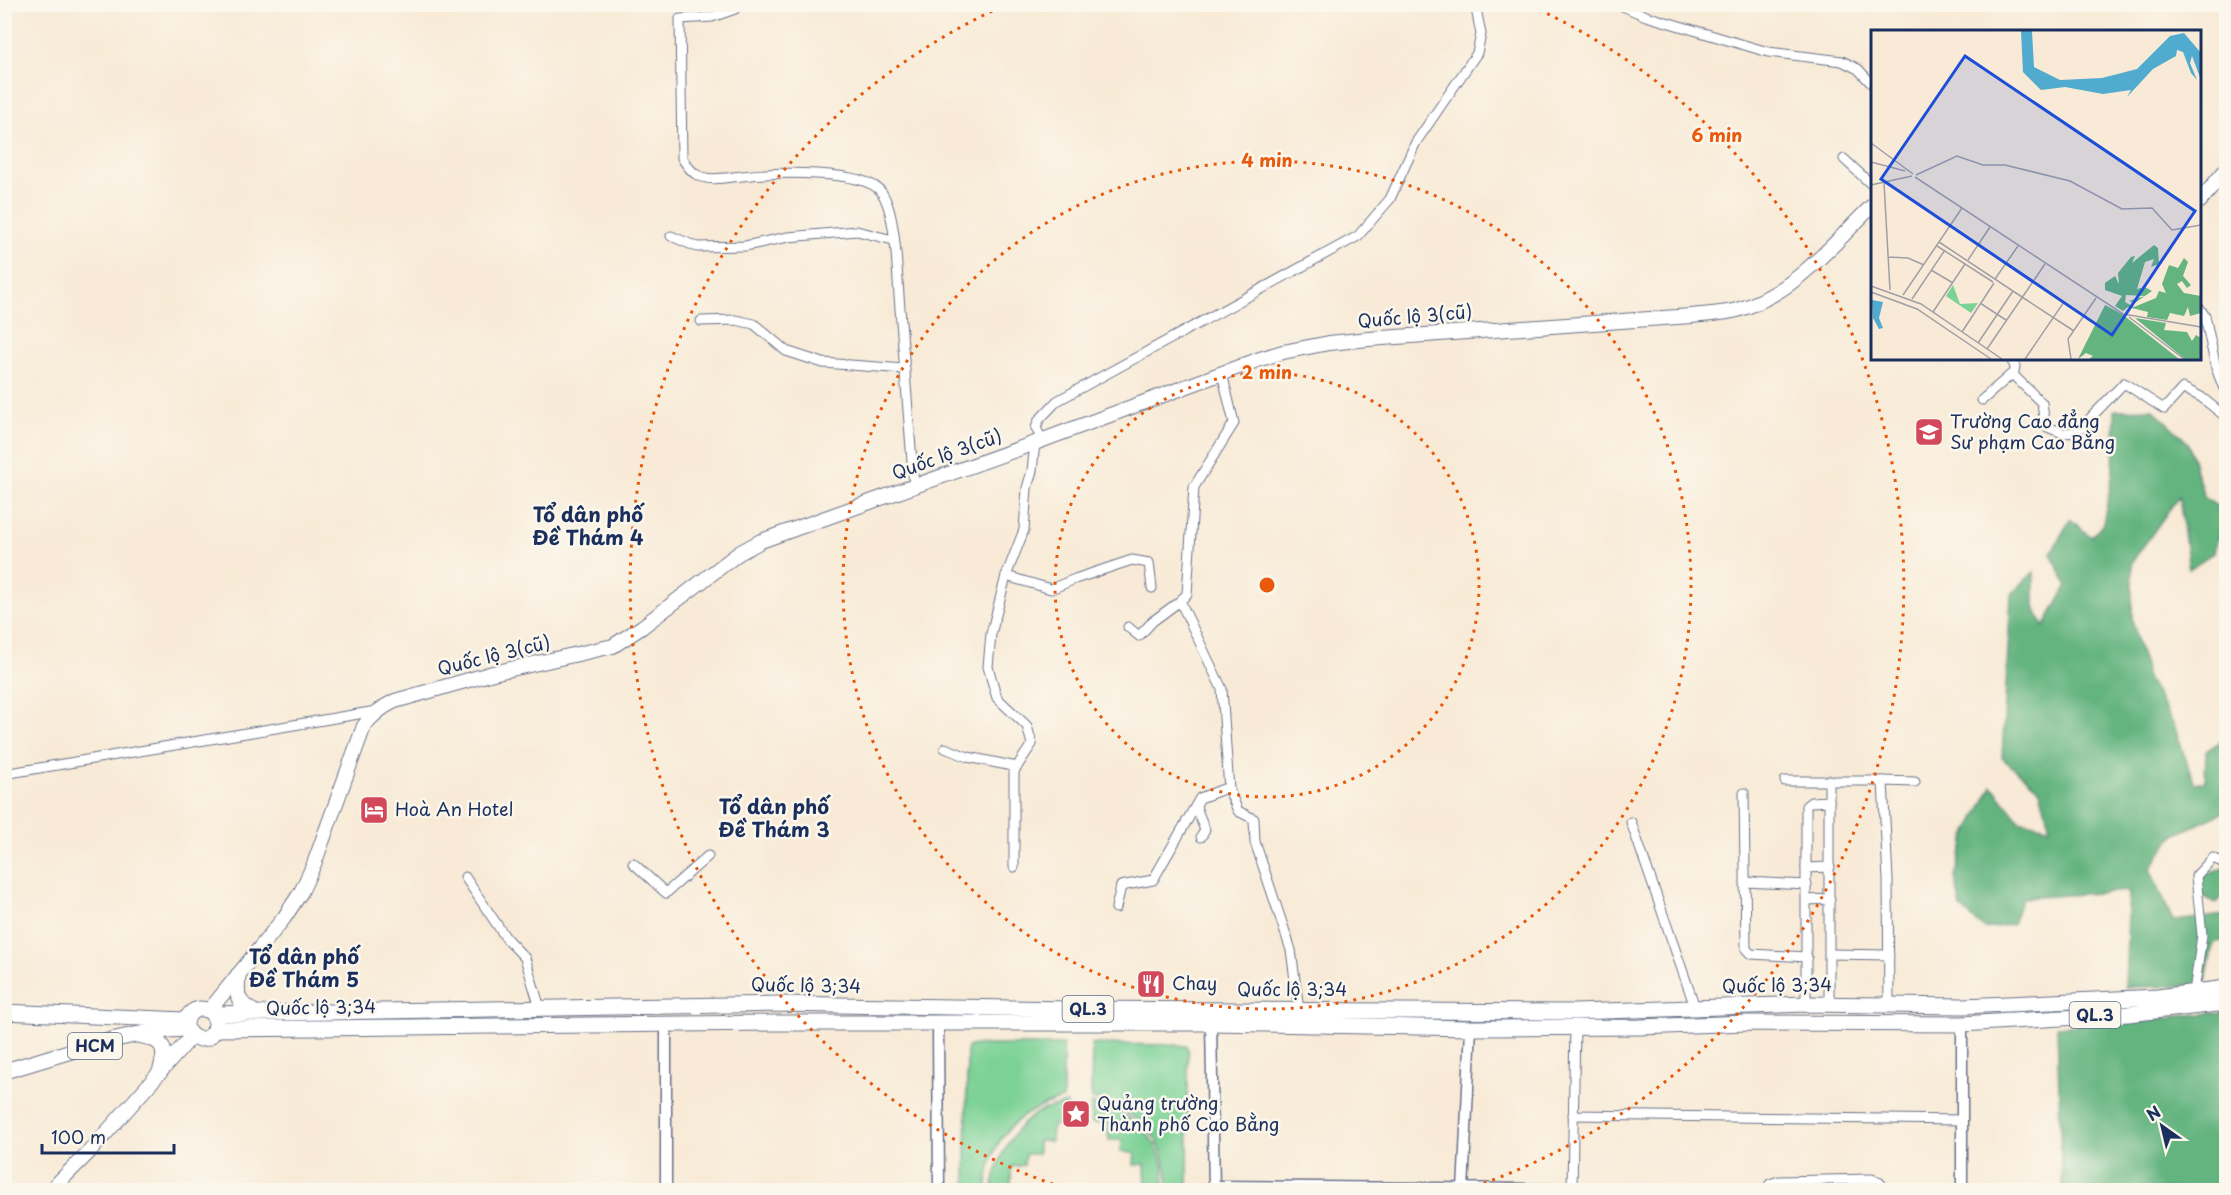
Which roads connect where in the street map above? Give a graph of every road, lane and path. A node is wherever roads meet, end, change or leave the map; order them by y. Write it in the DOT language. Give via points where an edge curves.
graph roads {
  1 [pos="737,4"];
  2 [pos="1475,4"];
  3 [pos="1618,4"];
  4 [pos="1871,83"];
  5 [pos="1844,159"];
  6 [pos="2226,170"];
  7 [pos="1871,184"];
  8 [pos="2201,199"];
  9 [pos="1871,207"];
  10 [pos="670,236"];
  11 [pos="893,240"];
  12 [pos="2201,311"];
  13 [pos="701,321"];
  14 [pos="2011,360"];
  15 [pos="905,369"];
  16 [pos="1222,373"];
  17 [pos="2012,374"];
  18 [pos="2226,394"];
  19 [pos="1982,400"];
  20 [pos="2226,417"];
  21 [pos="1038,441"];
  22 [pos="914,487"];
  23 [pos="1006,576"];
  24 [pos="1152,588"];
  25 [pos="1180,601"];
  26 [pos="1128,627"];
  27 [pos="376,711"];
  28 [pos="945,748"];
  29 [pos="1017,767"];
  30 [pos="4,774"];
  31 [pos="1829,780"];
  32 [pos="1785,781"];
  33 [pos="1883,781"];
  34 [pos="1915,782"];
  35 [pos="1229,787"];
  36 [pos="1744,793"];
  37 [pos="1829,801"];
  38 [pos="1196,807"];
  39 [pos="1631,822"];
  40 [pos="1201,837"];
  41 [pos="708,856"];
  42 [pos="633,863"];
  43 [pos="2226,864"];
  44 [pos="1014,867"];
  45 [pos="1830,867"];
  46 [pos="1806,868"];
  47 [pos="465,877"];
  48 [pos="1745,882"];
  49 [pos="1807,885"];
  50 [pos="1830,899"];
  51 [pos="1806,900"];
  52 [pos="1116,908"];
  53 [pos="1830,954"];
  54 [pos="1889,955"];
  55 [pos="1807,957"];
  56 [pos="238,975"];
  57 [pos="2226,988"];
  58 [pos="2226,996"];
  59 [pos="2194,1000"];
  60 [pos="2226,1003"];
  61 [pos="775,1004"];
  62 [pos="1806,1004"];
  63 [pos="1829,1004"];
  64 [pos="1889,1006"];
  65 [pos="1963,1006"];
  66 [pos="1695,1007"];
  67 [pos="540,1008"];
  68 [pos="1299,1010"];
  69 [pos="1488,1010"];
  70 [pos="2226,1010"];
  71 [pos="4,1012"];
  72 [pos="256,1013"];
  73 [pos="938,1015"];
  74 [pos="1211,1016"];
  75 [pos="212,1018"];
  76 [pos="775,1023"];
  77 [pos="666,1024"];
  78 [pos="1962,1024"];
  79 [pos="1696,1025"];
  80 [pos="1575,1027"];
  81 [pos="188,1028"];
  82 [pos="1471,1028"];
  83 [pos="135,1035"];
  84 [pos="4,1071"];
  85 [pos="160,1072"];
  86 [pos="1573,1116"];
  87 [pos="1962,1120"];
  88 [pos="1214,1188"];
  89 [pos="1463,1189"];
  90 [pos="1572,1190"];
  91 [pos="51,1191"];
  92 [pos="666,1191"];
  93 [pos="939,1191"];
  94 [pos="1629,1191"];
  95 [pos="1766,1191"];
  96 [pos="1885,1191"];
  97 [pos="1962,1191"];
  1 -- 11 [label="street" via="735,9 712,17 680,18 682,158 698,175 721,179 803,173 861,178 883,193"];
  2 -- 21 [label="street" via="1481,34 1477,53 1416,142 1390,199 1358,236 1057,400 1039,420"];
  3 -- 4 [label="street" via="1768,52 1836,59 1858,69"];
  5 -- 7 [label="street"];
  6 -- 8 [label="main road"];
  9 -- 16 [label="main road, Quốc lộ 3(cũ)" via="1807,269 1763,299 1737,310 1329,343 1275,354"];
  10 -- 11 [label="street" via="697,247 745,246 788,237 857,231"];
  11 -- 15 [label="street"];
  12 -- 18 [label="street"];
  13 -- 15 [label="street" via="754,324 786,351 823,363"];
  14 -- 17 [label="street" via="2015,367"];
  15 -- 22 [label="street"];
  16 -- 21 [label="main road, Quốc lộ 3(cũ)"];
  16 -- 25 [label="street" via="1234,423 1194,487 1187,594"];
  17 -- 19 [label="street"];
  17 -- 20 [label="street" via="2042,403 2045,426 2063,434 2077,432 2124,383 2164,409 2183,388"];
  21 -- 22 [label="main road, Quốc lộ 3(cũ)"];
  21 -- 23 [label="street" via="1027,488 1024,530"];
  22 -- 27 [label="main road, Quốc lộ 3(cũ)" via="761,541 613,646 482,676 395,701"];
  23 -- 24 [label="street" via="1051,589 1132,560 1149,563"];
  23 -- 29 [label="street" via="991,634 988,667 997,698 1027,726 1032,744"];
  25 -- 26 [label="street" via="1139,636"];
  25 -- 35 [label="street" via="1222,689"];
  27 -- 30 [label="street"];
  27 -- 56 [label="main road" via="364,726 301,892"];
  28 -- 29 [label="street"];
  29 -- 44 [label="street"];
  31 -- 32 [label="street"];
  31 -- 33 [label="street"];
  31 -- 37 [label="street"];
  33 -- 34 [label="street"];
  33 -- 54 [label="street"];
  35 -- 38 [label="street" via="1200,798"];
  35 -- 68 [label="street" via="1238,811 1254,819 1255,842 1291,950"];
  36 -- 48 [label="street"];
  37 -- 45 [label="street"];
  37 -- 46 [label="street" via="1806,806"];
  38 -- 40 [label="street" via="1205,830"];
  38 -- 52 [label="street" via="1153,880 1121,886"];
  39 -- 66 [label="street"];
  41 -- 42 [label="street" via="666,893"];
  43 -- 59 [label="street" via="2213,858 2196,876 2202,935"];
  45 -- 46 [label="street"];
  45 -- 50 [label="street"];
  46 -- 49 [label="street"];
  47 -- 67 [label="street" via="506,938 525,958"];
  48 -- 49 [label="street"];
  48 -- 55 [label="street" via="1747,951"];
  49 -- 51 [label="street"];
  50 -- 51 [label="street"];
  50 -- 53 [label="street"];
  51 -- 55 [label="street"];
  53 -- 54 [label="street"];
  53 -- 63 [label="street"];
  54 -- 64 [label="street"];
  55 -- 62 [label="street"];
  56 -- 72 [label="highway" via="239,999 245,1008"];
  56 -- 75 [label="main road"];
  57 -- 59 [label="highway, Quốc lộ 3;34 / QL.3"];
  58 -- 59 [label="highway"];
  59 -- 60 [label="highway, Quốc lộ 3;34 / QL.3"];
  59 -- 65 [label="highway, Quốc lộ 3;34 / QL.3" via="2158,997"];
  59 -- 70 [label="highway"];
  59 -- 78 [label="highway, Quốc lộ 3;34 / QL.3" via="2128,1014"];
  61 -- 67 [label="highway, Quốc lộ 3;34 / QL.3"];
  61 -- 73 [label="highway, Quốc lộ 3;34 / QL.3"];
  61 -- 76 [label="highway"];
  62 -- 63 [label="highway, Quốc lộ 3;34 / QL.3"];
  62 -- 66 [label="highway, Quốc lộ 3;34 / QL.3"];
  63 -- 64 [label="highway, Quốc lộ 3;34 / QL.3"];
  64 -- 65 [label="highway, Quốc lộ 3;34 / QL.3"];
  65 -- 78 [label="highway"];
  66 -- 69 [label="highway, Quốc lộ 3;34 / QL.3" via="1575,1012"];
  66 -- 79 [label="highway"];
  67 -- 72 [label="highway, Quốc lộ 3;34 / QL.3"];
  68 -- 69 [label="highway, Quốc lộ 3;34 / QL.3"];
  68 -- 74 [label="highway, Quốc lộ 3;34 / QL.3"];
  69 -- 82 [label="highway"];
  71 -- 81 [label="highway, HCM"];
  72 -- 75 [label="highway, Quốc lộ 3;34 / QL.3"];
  73 -- 74 [label="highway, Quốc lộ 3;34 / QL.3"];
  73 -- 76 [label="highway, Quốc lộ 3;34 / QL.3"];
  73 -- 93 [label="street"];
  74 -- 82 [label="highway, Quốc lộ 3;34 / QL.3"];
  74 -- 88 [label="street"];
  75 -- 77 [label="highway, Quốc lộ 3;34 / QL.3"];
  75 -- 81 [label="highway, HCM" via="197,1010 190,1014"];
  75 -- 81 [label="highway, HCM" via="207,1038 199,1039"];
  76 -- 77 [label="highway, Quốc lộ 3;34 / QL.3"];
  77 -- 92 [label="street"];
  78 -- 79 [label="highway, Quốc lộ 3;34 / QL.3"];
  78 -- 87 [label="street"];
  79 -- 80 [label="highway, Quốc lộ 3;34 / QL.3"];
  80 -- 82 [label="highway, Quốc lộ 3;34 / QL.3"];
  80 -- 86 [label="street"];
  81 -- 83 [label="highway, HCM"];
  81 -- 85 [label="main road"];
  82 -- 89 [label="street"];
  83 -- 84 [label="highway, HCM"];
  83 -- 85 [label="highway" via="156,1039 164,1048"];
  85 -- 91 [label="main road"];
  86 -- 87 [label="street"];
  86 -- 90 [label="street"];
  87 -- 97 [label="street"];
  88 -- 89 [label="street"];
  89 -- 90 [label="street"];
  90 -- 94 [label="street"];
  95 -- 96 [label="street" via="1779,1180 1872,1179"];
}
